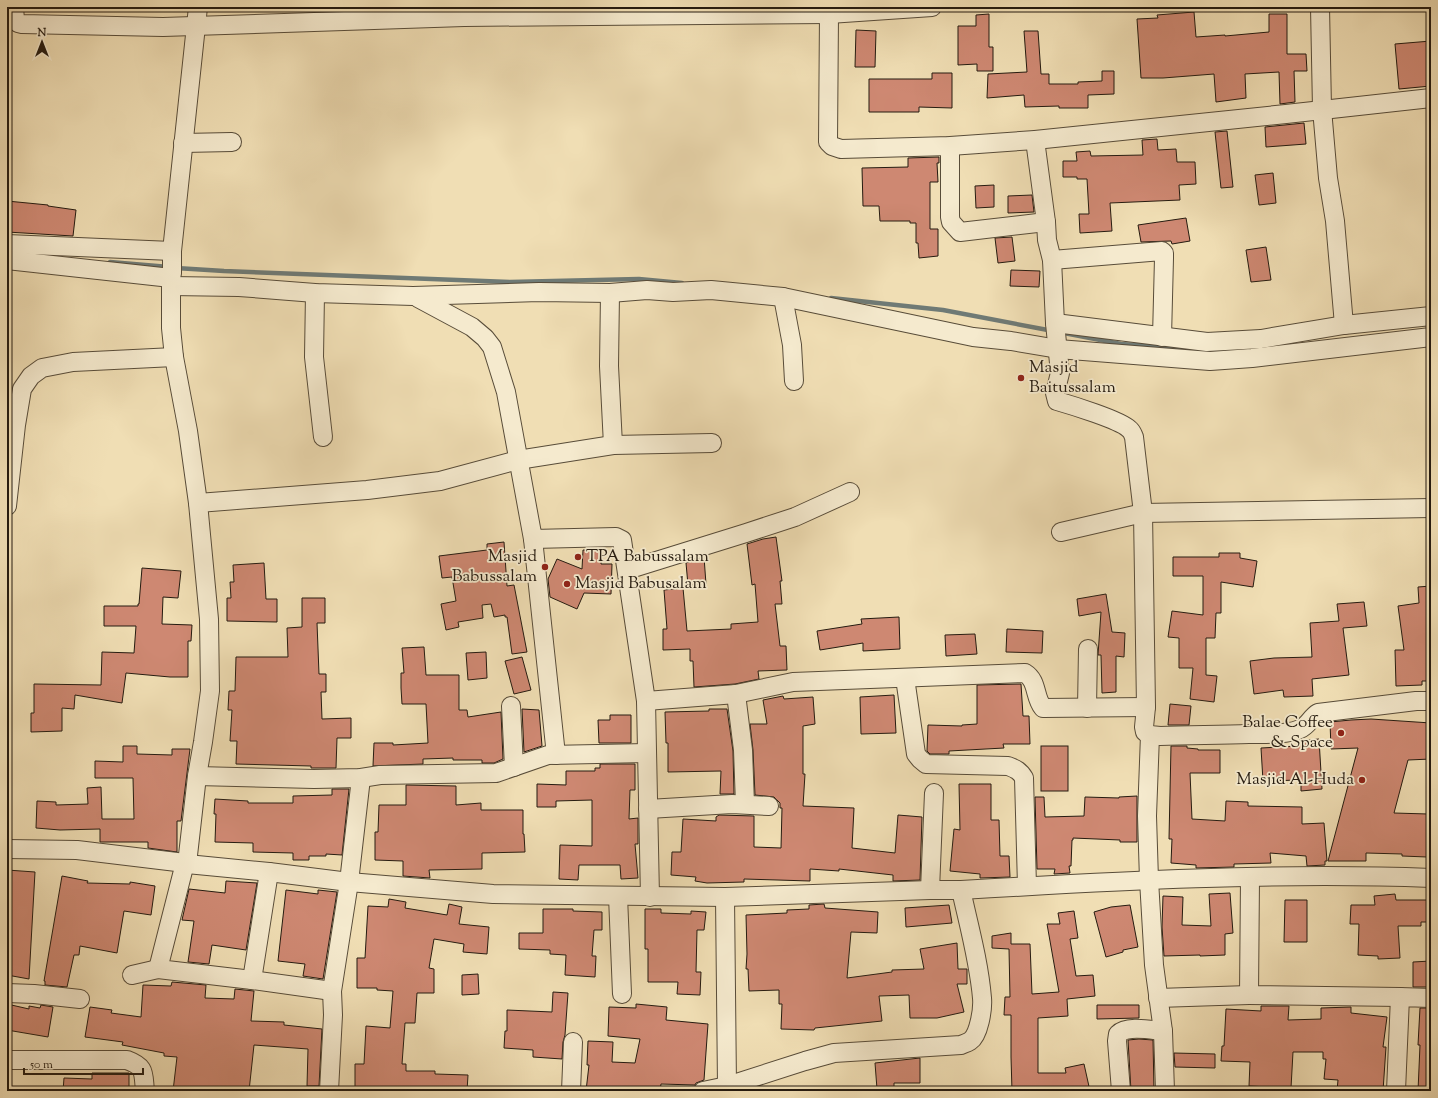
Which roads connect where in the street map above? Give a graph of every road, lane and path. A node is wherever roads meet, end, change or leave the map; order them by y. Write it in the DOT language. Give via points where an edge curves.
graph roads {
  1 [pos="14,7"];
  2 [pos="198,7"];
  3 [pos="932,7"];
  4 [pos="1320,7"];
  5 [pos="464,12"];
  6 [pos="829,14"];
  7 [pos="196,26"];
  8 [pos="1431,98"];
  9 [pos="1322,109"];
  10 [pos="1035,140"];
  11 [pos="232,142"];
  12 [pos="183,143"];
  13 [pos="950,146"];
  14 [pos="1046,222"];
  15 [pos="7,244"];
  16 [pos="7,260"];
  17 [pos="1052,260"];
  18 [pos="171,269"];
  19 [pos="315,293"];
  20 [pos="610,293"];
  21 [pos="414,296"];
  22 [pos="783,297"];
  23 [pos="1431,316"];
  24 [pos="1344,325"];
  25 [pos="1056,336"];
  26 [pos="1162,337"];
  27 [pos="1431,337"];
  28 [pos="174,357"];
  29 [pos="794,381"];
  30 [pos="323,437"];
  31 [pos="712,443"];
  32 [pos="613,445"];
  33 [pos="518,460"];
  34 [pos="850,492"];
  35 [pos="198,503"];
  36 [pos="7,506"];
  37 [pos="1431,508"];
  38 [pos="1143,513"];
  39 [pos="1061,532"];
  40 [pos="533,539"];
  41 [pos="626,570"];
  42 [pos="1088,649"];
  43 [pos="905,678"];
  44 [pos="736,694"];
  45 [pos="646,701"];
  46 [pos="1431,701"];
  47 [pos="511,706"];
  48 [pos="1146,707"];
  49 [pos="1087,708"];
  50 [pos="1150,735"];
  51 [pos="647,753"];
  52 [pos="552,755"];
  53 [pos="514,767"];
  54 [pos="196,776"];
  55 [pos="361,778"];
  56 [pos="934,794"];
  57 [pos="745,804"];
  58 [pos="769,806"];
  59 [pos="648,810"];
  60 [pos="7,849"];
  61 [pos="186,863"];
  62 [pos="269,872"];
  63 [pos="1250,878"];
  64 [pos="1431,878"];
  65 [pos="1149,880"];
  66 [pos="349,882"];
  67 [pos="1027,886"];
  68 [pos="930,890"];
  69 [pos="961,890"];
  70 [pos="618,896"];
  71 [pos="650,897"];
  72 [pos="725,897"];
  73 [pos="158,969"];
  74 [pos="132,975"];
  75 [pos="252,980"];
  76 [pos="332,991"];
  77 [pos="7,992"];
  78 [pos="622,994"];
  79 [pos="1249,995"];
  80 [pos="1400,997"];
  81 [pos="1158,998"];
  82 [pos="1431,998"];
  83 [pos="80,999"];
  84 [pos="1163,1031"];
  85 [pos="573,1042"];
  86 [pos="7,1060"];
  87 [pos="727,1086"];
  88 [pos="145,1091"];
  89 [pos="329,1091"];
  90 [pos="571,1091"];
  91 [pos="703,1091"];
  92 [pos="1121,1091"];
  93 [pos="1165,1091"];
  94 [pos="1396,1091"];
  1 -- 7 [label="street" via="15,20 22,24"];
  2 -- 7 [label="street"];
  3 -- 6 [label="street"];
  4 -- 9 [label="street"];
  5 -- 6 [label="street"];
  5 -- 7 [label="street"];
  6 -- 13 [label="street" via="828,142 841,149"];
  7 -- 12 [label="street"];
  8 -- 9 [label="street"];
  9 -- 10 [label="street"];
  9 -- 24 [label="street"];
  10 -- 13 [label="street"];
  10 -- 14 [label="street"];
  11 -- 12 [label="street"];
  12 -- 18 [label="street"];
  13 -- 14 [label="street" via="950,217 960,232"];
  14 -- 17 [label="street"];
  15 -- 18 [label="street"];
  16 -- 18 [label="street"];
  17 -- 25 [label="street"];
  17 -- 26 [label="street" via="1162,251"];
  18 -- 19 [label="street" via="239,288"];
  18 -- 28 [label="street" via="171,328"];
  19 -- 21 [label="street"];
  19 -- 30 [label="street" via="314,357"];
  20 -- 21 [label="street" via="539,292"];
  20 -- 22 [label="street" via="711,290"];
  20 -- 32 [label="street" via="609,366"];
  21 -- 33 [label="street" via="472,327 492,347 506,392"];
  22 -- 25 [label="street" via="973,337 1011,340"];
  22 -- 29 [label="street" via="792,345"];
  23 -- 24 [label="street"];
  24 -- 26 [label="street" via="1261,339 1207,342"];
  25 -- 26 [label="street"];
  25 -- 27 [label="street" via="1210,361"];
  25 -- 38 [label="street" via="1060,373 1055,393 1057,401 1122,424 1130,430 1134,437"];
  28 -- 35 [label="street"];
  28 -- 36 [label="street" via="73,362 42,368 31,376 22,389"];
  31 -- 32 [label="street"];
  32 -- 33 [label="street"];
  33 -- 35 [label="street" via="440,481 367,490"];
  33 -- 40 [label="street"];
  34 -- 41 [label="street" via="795,517"];
  35 -- 54 [label="street" via="209,619 210,691"];
  37 -- 38 [label="street"];
  38 -- 39 [label="street"];
  38 -- 48 [label="street"];
  40 -- 41 [label="street" via="620,538"];
  40 -- 52 [label="street" via="535,557 525,558 539,641"];
  41 -- 45 [label="street"];
  42 -- 49 [label="street"];
  43 -- 44 [label="street" via="793,682"];
  43 -- 49 [label="street" via="1025,674 1033,681 1039,703 1043,708"];
  43 -- 67 [label="street" via="916,754 926,764 1008,766 1021,772 1024,778"];
  44 -- 45 [label="street"];
  44 -- 57 [label="street" via="743,750"];
  45 -- 51 [label="street"];
  46 -- 50 [label="street" via="1318,713 1301,729 1291,732"];
  47 -- 53 [label="street"];
  48 -- 49 [label="street"];
  48 -- 50 [label="street" via="1144,727 1145,732"];
  50 -- 65 [label="street" via="1147,816"];
  51 -- 52 [label="street"];
  51 -- 59 [label="street"];
  52 -- 53 [label="street"];
  53 -- 55 [label="street" via="496,773 380,775"];
  54 -- 55 [label="street"];
  54 -- 61 [label="street"];
  55 -- 66 [label="street"];
  56 -- 68 [label="street"];
  57 -- 58 [label="street"];
  57 -- 59 [label="street"];
  59 -- 71 [label="street"];
  60 -- 61 [label="street" via="77,850"];
  61 -- 62 [label="street"];
  61 -- 73 [label="street"];
  62 -- 66 [label="street"];
  62 -- 75 [label="street"];
  63 -- 64 [label="street" via="1328,875"];
  63 -- 65 [label="street"];
  63 -- 79 [label="street"];
  65 -- 67 [label="street"];
  65 -- 81 [label="street"];
  66 -- 70 [label="street" via="493,894"];
  66 -- 76 [label="street"];
  67 -- 69 [label="street"];
  68 -- 69 [label="street"];
  68 -- 72 [label="street"];
  69 -- 87 [label="street" via="982,1000 977,1030 970,1041 961,1044 834,1053"];
  70 -- 71 [label="street"];
  70 -- 78 [label="street"];
  71 -- 72 [label="street"];
  72 -- 87 [label="street"];
  73 -- 74 [label="street"];
  73 -- 75 [label="street"];
  75 -- 76 [label="street"];
  76 -- 89 [label="street"];
  77 -- 83 [label="street"];
  79 -- 80 [label="street"];
  79 -- 81 [label="street"];
  80 -- 82 [label="street"];
  80 -- 94 [label="street"];
  81 -- 84 [label="street"];
  84 -- 92 [label="street" via="1132,1029 1118,1034"];
  84 -- 93 [label="street"];
  85 -- 90 [label="street"];
  86 -- 88 [label="street" via="127,1060 141,1067"];
  87 -- 91 [label="street"];
}
